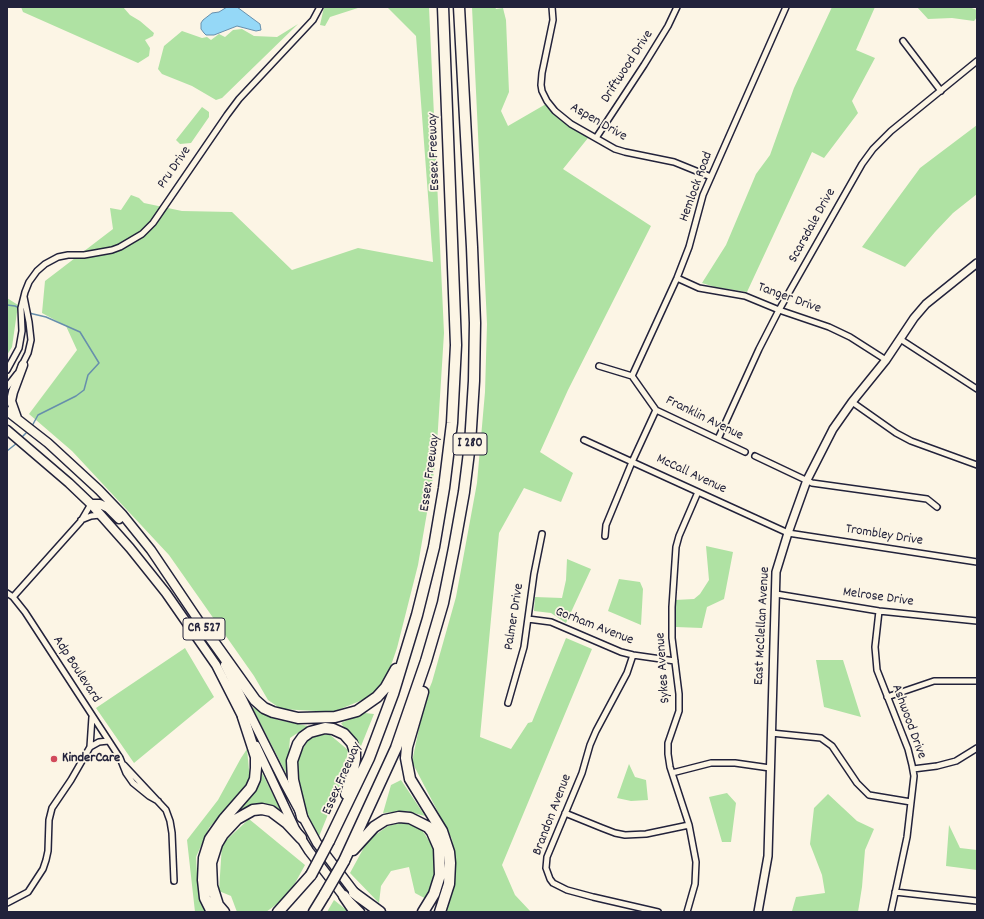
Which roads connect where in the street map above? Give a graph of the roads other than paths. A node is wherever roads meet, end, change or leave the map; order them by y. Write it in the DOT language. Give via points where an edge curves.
graph roads {
  1 [pos="320,7"];
  2 [pos="443,7"];
  3 [pos="459,7"];
  4 [pos="552,7"];
  5 [pos="677,7"];
  6 [pos="786,7"];
  7 [pos="903,41"];
  8 [pos="977,61"];
  9 [pos="941,91"];
  10 [pos="596,138"];
  11 [pos="711,177"];
  12 [pos="977,264"];
  13 [pos="676,278"];
  14 [pos="24,308"];
  15 [pos="779,310"];
  16 [pos="900,339"];
  17 [pos="886,360"];
  18 [pos="23,365"];
  19 [pos="599,366"];
  20 [pos="7,370"];
  21 [pos="632,376"];
  22 [pos="7,387"];
  23 [pos="977,389"];
  24 [pos="852,402"];
  25 [pos="656,410"];
  26 [pos="7,411"];
  27 [pos="17,419"];
  28 [pos="7,430"];
  29 [pos="584,440"];
  30 [pos="718,440"];
  31 [pos="745,452"];
  32 [pos="755,456"];
  33 [pos="632,462"];
  34 [pos="977,465"];
  35 [pos="807,480"];
  36 [pos="698,492"];
  37 [pos="91,504"];
  38 [pos="937,507"];
  39 [pos="100,515"];
  40 [pos="81,520"];
  41 [pos="788,533"];
  42 [pos="542,534"];
  43 [pos="605,536"];
  44 [pos="977,562"];
  45 [pos="166,572"];
  46 [pos="7,593"];
  47 [pos="776,594"];
  48 [pos="14,597"];
  49 [pos="442,603"];
  50 [pos="879,611"];
  51 [pos="417,615"];
  52 [pos="528,619"];
  53 [pos="977,621"];
  54 [pos="210,637"];
  55 [pos="633,655"];
  56 [pos="675,661"];
  57 [pos="977,681"];
  58 [pos="887,697"];
  59 [pos="508,703"];
  60 [pos="92,717"];
  61 [pos="242,717"];
  62 [pos="771,732"];
  63 [pos="108,741"];
  64 [pos="90,747"];
  65 [pos="977,748"];
  66 [pos="123,764"];
  67 [pos="770,768"];
  68 [pos="913,769"];
  69 [pos="672,773"];
  70 [pos="158,801"];
  71 [pos="912,802"];
  72 [pos="565,813"];
  73 [pos="302,817"];
  74 [pos="689,825"];
  75 [pos="336,828"];
  76 [pos="301,838"];
  77 [pos="344,860"];
  78 [pos="311,875"];
  79 [pos="174,881"];
  80 [pos="895,892"];
  81 [pos="354,893"];
  82 [pos="327,896"];
  83 [pos="344,896"];
  84 [pos="977,901"];
  85 [pos="7,904"];
  86 [pos="212,912"];
  87 [pos="224,912"];
  88 [pos="278,912"];
  89 [pos="287,912"];
  90 [pos="314,912"];
  91 [pos="322,912"];
  92 [pos="355,912"];
  93 [pos="360,912"];
  94 [pos="372,912"];
  95 [pos="380,912"];
  96 [pos="423,912"];
  97 [pos="440,912"];
  98 [pos="658,912"];
  99 [pos="687,912"];
  100 [pos="758,912"];
  101 [pos="891,912"];
  1 -- 14 [label="street, Pru Drive" via="314,20 239,99 153,223 142,234 112,250 63,256 49,261 34,274 27,287"];
  2 -- 51 [label="highway, Essex Freeway / I 280" via="456,345 452,423 444,488 434,548"];
  3 -- 49 [label="highway, I 280" via="474,277 474,381 464,492"];
  4 -- 10 [label="street, Aspen Drive" via="553,20 542,73 542,91 555,111 571,124"];
  5 -- 10 [label="street, Driftwood Drive" via="644,65"];
  6 -- 11 [label="street, Hemlock Road"];
  7 -- 9 [label="street"];
  8 -- 9 [label="street, Scarsdale Drive"];
  9 -- 15 [label="street, Scarsdale Drive" via="890,131 873,149"];
  10 -- 11 [label="street, Aspen Drive" via="625,152 674,162"];
  11 -- 13 [label="street, Hemlock Road" via="703,195 689,247"];
  12 -- 16 [label="street, East McClellan Avenue" via="926,304"];
  13 -- 15 [label="street, Tanger Drive" via="699,288 745,296"];
  13 -- 21 [label="street, Hemlock Road"];
  14 -- 18 [label="street, Pru Drive" via="28,314 31,340"];
  14 -- 20 [label="street, Pru Drive" via="20,348"];
  15 -- 17 [label="street, Tanger Drive" via="829,327"];
  15 -- 30 [label="street, Scarsdale Drive"];
  16 -- 17 [label="street, East McClellan Avenue"];
  16 -- 23 [label="street"];
  17 -- 24 [label="street, East McClellan Avenue"];
  18 -- 22 [label="street, Pru Drive"];
  18 -- 27 [label="main road" via="12,401"];
  19 -- 21 [label="street"];
  21 -- 25 [label="street, Franklin Avenue"];
  24 -- 34 [label="street" via="911,441"];
  24 -- 35 [label="street, East McClellan Avenue" via="833,429"];
  25 -- 30 [label="street, Franklin Avenue"];
  25 -- 33 [label="street"];
  26 -- 27 [label="main road, CR 527"];
  27 -- 45 [label="main road, CR 527" via="75,467 113,504"];
  28 -- 37 [label="main road, CR 527"];
  29 -- 33 [label="street, McCall Avenue"];
  30 -- 31 [label="street, Franklin Avenue"];
  32 -- 35 [label="street, Franklin Avenue"];
  33 -- 36 [label="street, McCall Avenue"];
  33 -- 43 [label="street" via="606,525"];
  35 -- 38 [label="street, Franklin Avenue" via="812,483 927,499"];
  35 -- 41 [label="street, East McClellan Avenue"];
  36 -- 41 [label="street, McCall Avenue"];
  36 -- 56 [label="street, Sykes Avenue" via="678,536 676,547 672,607"];
  37 -- 39 [label="main road, CR 527"];
  37 -- 40 [label="street"];
  37 -- 45 [label="main road" via="100,504 116,515"];
  39 -- 40 [label="street"];
  39 -- 61 [label="main road, CR 527" via="135,554 196,634 216,665"];
  40 -- 48 [label="street"];
  41 -- 44 [label="street, Trombley Drive"];
  41 -- 47 [label="street, East McClellan Avenue" via="777,567"];
  42 -- 52 [label="street, Palmer Drive"];
  45 -- 54 [label="main road, CR 527"];
  46 -- 48 [label="street, Adp Boulevard"];
  47 -- 50 [label="street, Melrose Drive"];
  47 -- 62 [label="street, East McClellan Avenue"];
  48 -- 60 [label="street, Adp Boulevard"];
  49 -- 77 [label="highway, I 280" via="426,661 396,748"];
  49 -- 97 [label="highway" via="433,654 406,758 410,780 442,830 449,852 450,874"];
  50 -- 53 [label="street, Melrose Drive"];
  50 -- 58 [label="street, Ashwood Drive" via="875,660"];
  51 -- 54 [label="highway" via="400,661 386,687 357,711 335,717 298,718 264,708 255,700"];
  51 -- 75 [label="highway, Essex Freeway / I 280" via="369,758"];
  52 -- 55 [label="street, Gorham Avenue" via="551,622"];
  52 -- 59 [label="street, Palmer Drive" via="524,647"];
  54 -- 73 [label="main road, CR 527"];
  55 -- 56 [label="street, Gorham Avenue"];
  55 -- 72 [label="street, Brandon Avenue" via="627,673 593,738"];
  56 -- 69 [label="street, Sykes Avenue" via="679,694 678,711 668,743"];
  57 -- 58 [label="street" via="934,681"];
  58 -- 68 [label="street, Ashwood Drive" via="908,748"];
  60 -- 63 [label="street, Adp Boulevard"];
  60 -- 64 [label="street"];
  61 -- 76 [label="main road, CR 527"];
  61 -- 86 [label="highway" via="256,757 255,779 251,788 214,831 208,845 202,880"];
  62 -- 67 [label="street, East McClellan Avenue"];
  62 -- 71 [label="street" via="821,738 832,746 857,783 869,794"];
  63 -- 64 [label="street"];
  63 -- 66 [label="street, Adp Boulevard"];
  64 -- 85 [label="street" via="52,808 48,850 43,869 28,892"];
  65 -- 68 [label="street" via="956,761"];
  66 -- 70 [label="street, Adp Boulevard" via="128,765"];
  66 -- 70 [label="street, Adp Boulevard" via="126,773 139,790"];
  67 -- 69 [label="street" via="736,763 711,763"];
  67 -- 100 [label="street, East McClellan Avenue" via="768,856"];
  68 -- 71 [label="street, Ashwood Drive"];
  69 -- 74 [label="street, Sykes Avenue"];
  70 -- 79 [label="street, Adp Boulevard" via="166,810 170,821"];
  71 -- 80 [label="street, Ashwood Drive"];
  72 -- 74 [label="street" via="625,835 646,834"];
  72 -- 98 [label="street, Brandon Avenue" via="546,863 547,874 553,882 581,894"];
  73 -- 75 [label="highway" via="293,780 292,761 295,749 310,732 325,728 333,729 348,738 355,752 352,775"];
  73 -- 81 [label="main road, CR 527" via="317,843"];
  74 -- 99 [label="street, Sykes Avenue" via="696,862 695,884"];
  75 -- 78 [label="highway, Essex Freeway / I 280, bridge"];
  76 -- 83 [label="main road, CR 527"];
  76 -- 87 [label="highway" via="271,811 253,810 236,819 217,844 211,863 212,886 218,905"];
  77 -- 82 [label="highway, I 280, bridge"];
  77 -- 96 [label="highway" via="374,827 385,820 410,818 428,827 439,848 441,865 434,894"];
  78 -- 88 [label="highway"];
  78 -- 89 [label="highway, Essex Freeway / I 280"];
  80 -- 84 [label="street"];
  80 -- 101 [label="street, Ashwood Drive"];
  81 -- 94 [label="main road, CR 527"];
  81 -- 95 [label="highway"];
  82 -- 90 [label="highway, I 280"];
  82 -- 91 [label="highway"];
  83 -- 92 [label="highway"];
  83 -- 93 [label="main road, CR 527"];
}
